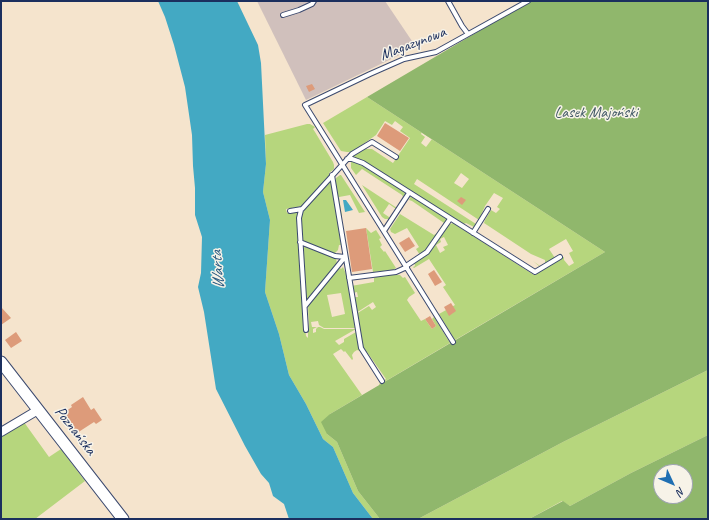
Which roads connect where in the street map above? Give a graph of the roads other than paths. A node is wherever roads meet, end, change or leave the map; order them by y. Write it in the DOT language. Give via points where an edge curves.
graph roads {
  1 [pos="314,1"];
  2 [pos="448,1"];
  3 [pos="528,1"];
  4 [pos="283,15"];
  5 [pos="468,34"];
  6 [pos="396,157"];
  7 [pos="347,159"];
  8 [pos="342,164"];
  9 [pos="332,175"];
  10 [pos="409,193"];
  11 [pos="488,209"];
  12 [pos="301,210"];
  13 [pos="290,211"];
  14 [pos="450,219"];
  15 [pos="384,231"];
  16 [pos="473,233"];
  17 [pos="300,242"];
  18 [pos="345,257"];
  19 [pos="560,257"];
  20 [pos="406,267"];
  21 [pos="349,278"];
  22 [pos="305,306"];
  23 [pos="306,330"];
  24 [pos="453,342"];
  25 [pos="1,362"];
  26 [pos="382,381"];
  27 [pos="38,410"];
  28 [pos="1,432"];
  29 [pos="123,519"];
  1 -- 4 [label="lane"];
  2 -- 5 [label="lane"];
  3 -- 5 [label="lane, Magazynowa"];
  5 -- 8 [label="lane, Magazynowa" via="436,52 404,59 305,105"];
  6 -- 7 [label="lane" via="372,142"];
  7 -- 8 [label="lane"];
  7 -- 10 [label="lane" via="363,163"];
  8 -- 9 [label="lane"];
  8 -- 15 [label="lane"];
  9 -- 12 [label="lane"];
  9 -- 18 [label="lane"];
  10 -- 14 [label="lane"];
  10 -- 15 [label="lane"];
  11 -- 16 [label="lane"];
  12 -- 13 [label="lane"];
  12 -- 17 [label="lane"];
  14 -- 16 [label="lane"];
  14 -- 20 [label="lane" via="427,252"];
  15 -- 20 [label="lane"];
  16 -- 19 [label="lane" via="535,272"];
  17 -- 18 [label="lane" via="335,256"];
  17 -- 22 [label="lane"];
  18 -- 21 [label="lane"];
  18 -- 22 [label="lane"];
  20 -- 21 [label="lane" via="396,272"];
  20 -- 24 [label="lane"];
  21 -- 26 [label="lane" via="361,348"];
  22 -- 23 [label="lane"];
  25 -- 27 [label="street, Poznańska"];
  27 -- 28 [label="street"];
  27 -- 29 [label="street, Poznańska"];
}
